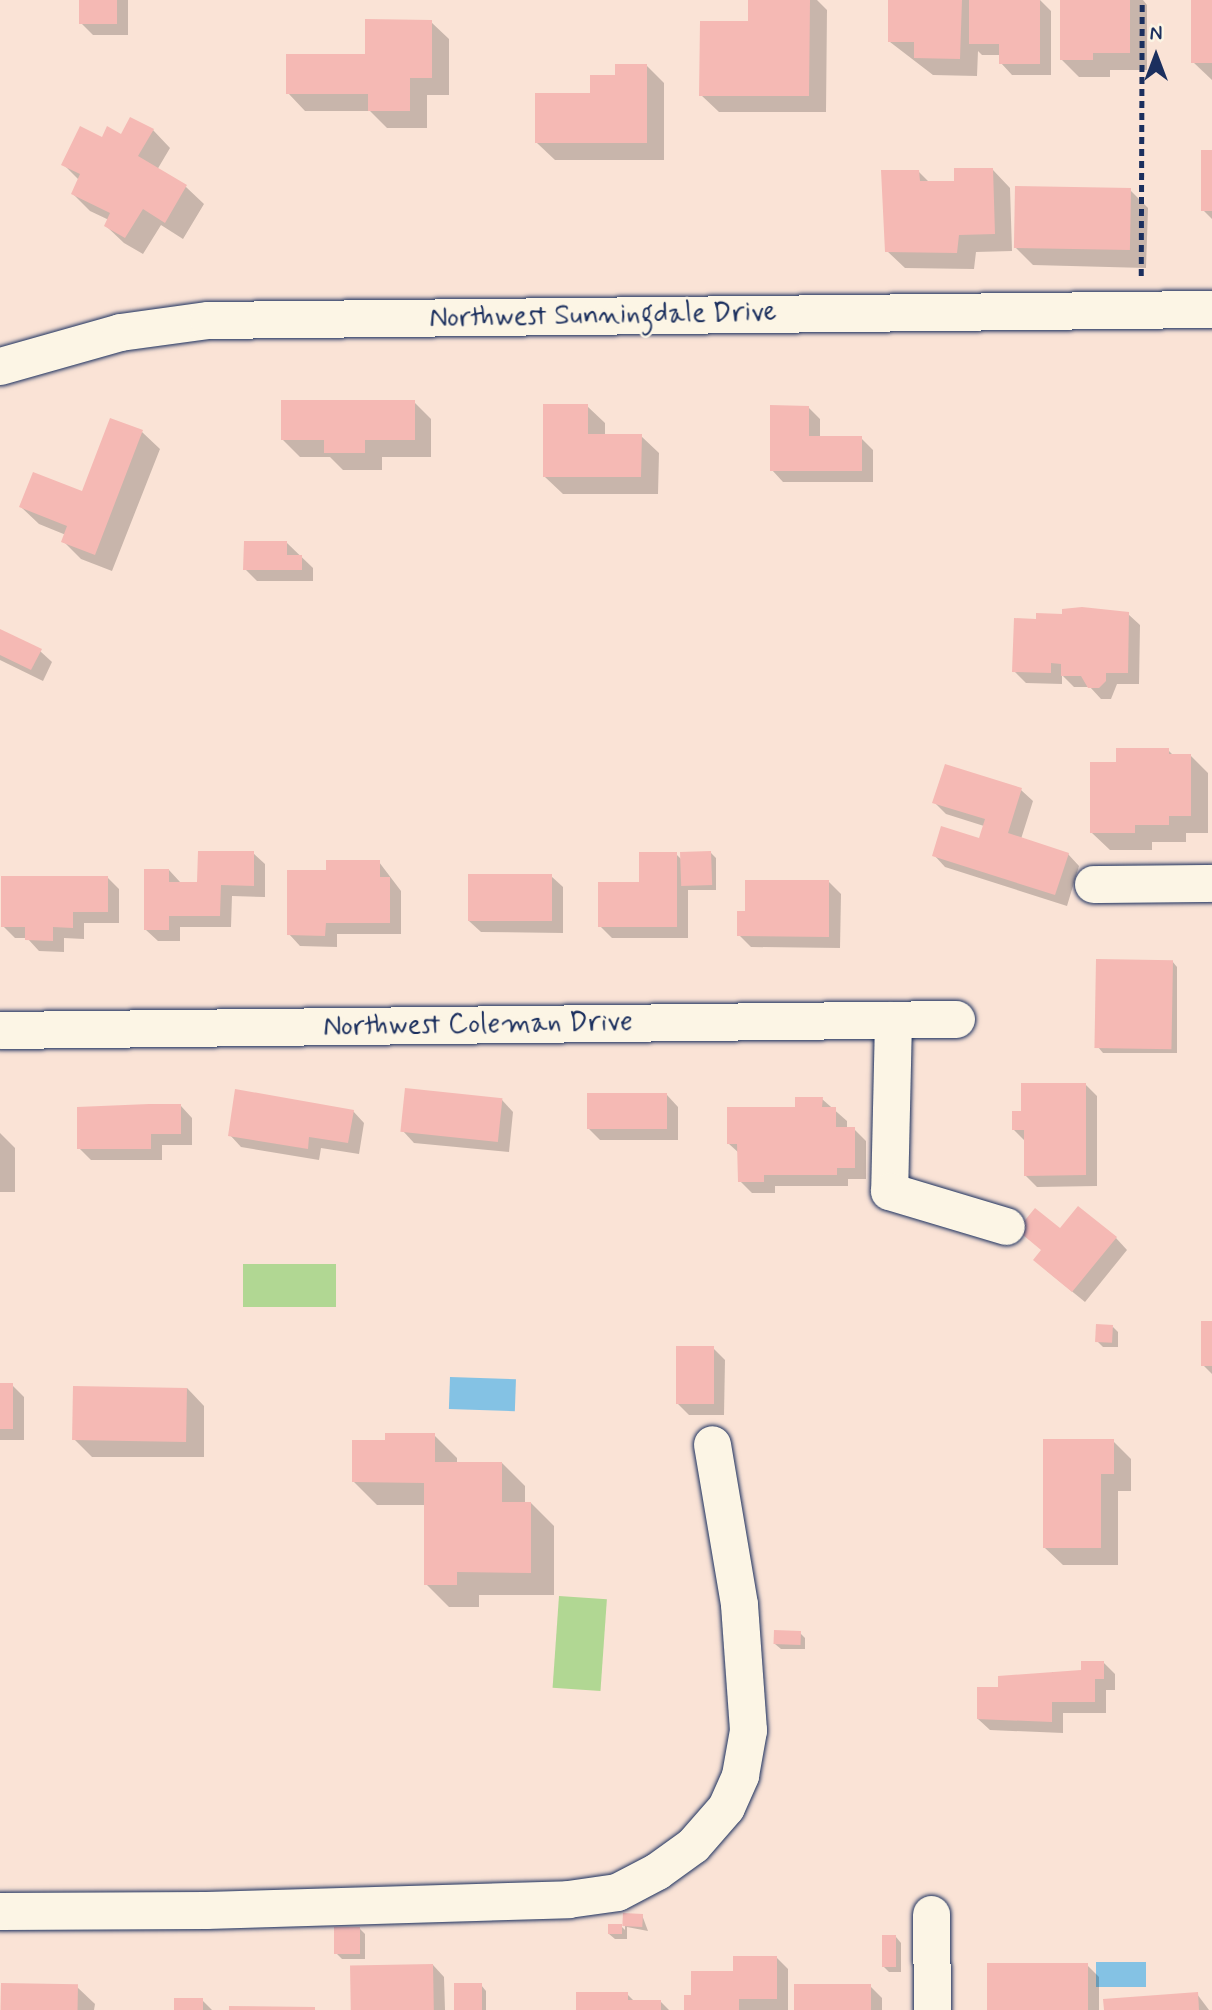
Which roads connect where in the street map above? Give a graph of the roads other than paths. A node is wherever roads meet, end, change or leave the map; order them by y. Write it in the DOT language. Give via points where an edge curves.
graph roads {
  1 [pos="1212,309"];
  2 [pos="0,366"];
  3 [pos="1212,883"];
  4 [pos="1093,884"];
  5 [pos="956,1019"];
  6 [pos="893,1020"];
  7 [pos="0,1030"];
  8 [pos="1006,1226"];
  9 [pos="712,1444"];
  10 [pos="0,1911"];
  11 [pos="930,1914"];
  12 [pos="932,2010"];
  1 -- 2 [label="street, Northwest Sunningdale Drive" via="208,320 120,332"];
  3 -- 4 [label="street"];
  5 -- 6 [label="street, Northwest Coleman Drive"];
  6 -- 7 [label="street, Northwest Coleman Drive"];
  6 -- 8 [label="street" via="889,1191"];
  9 -- 10 [label="street" via="738,1604 748,1730 740,1775 726,1807 693,1845 657,1871 617,1892 568,1899"];
  11 -- 12 [label="street"];
}
